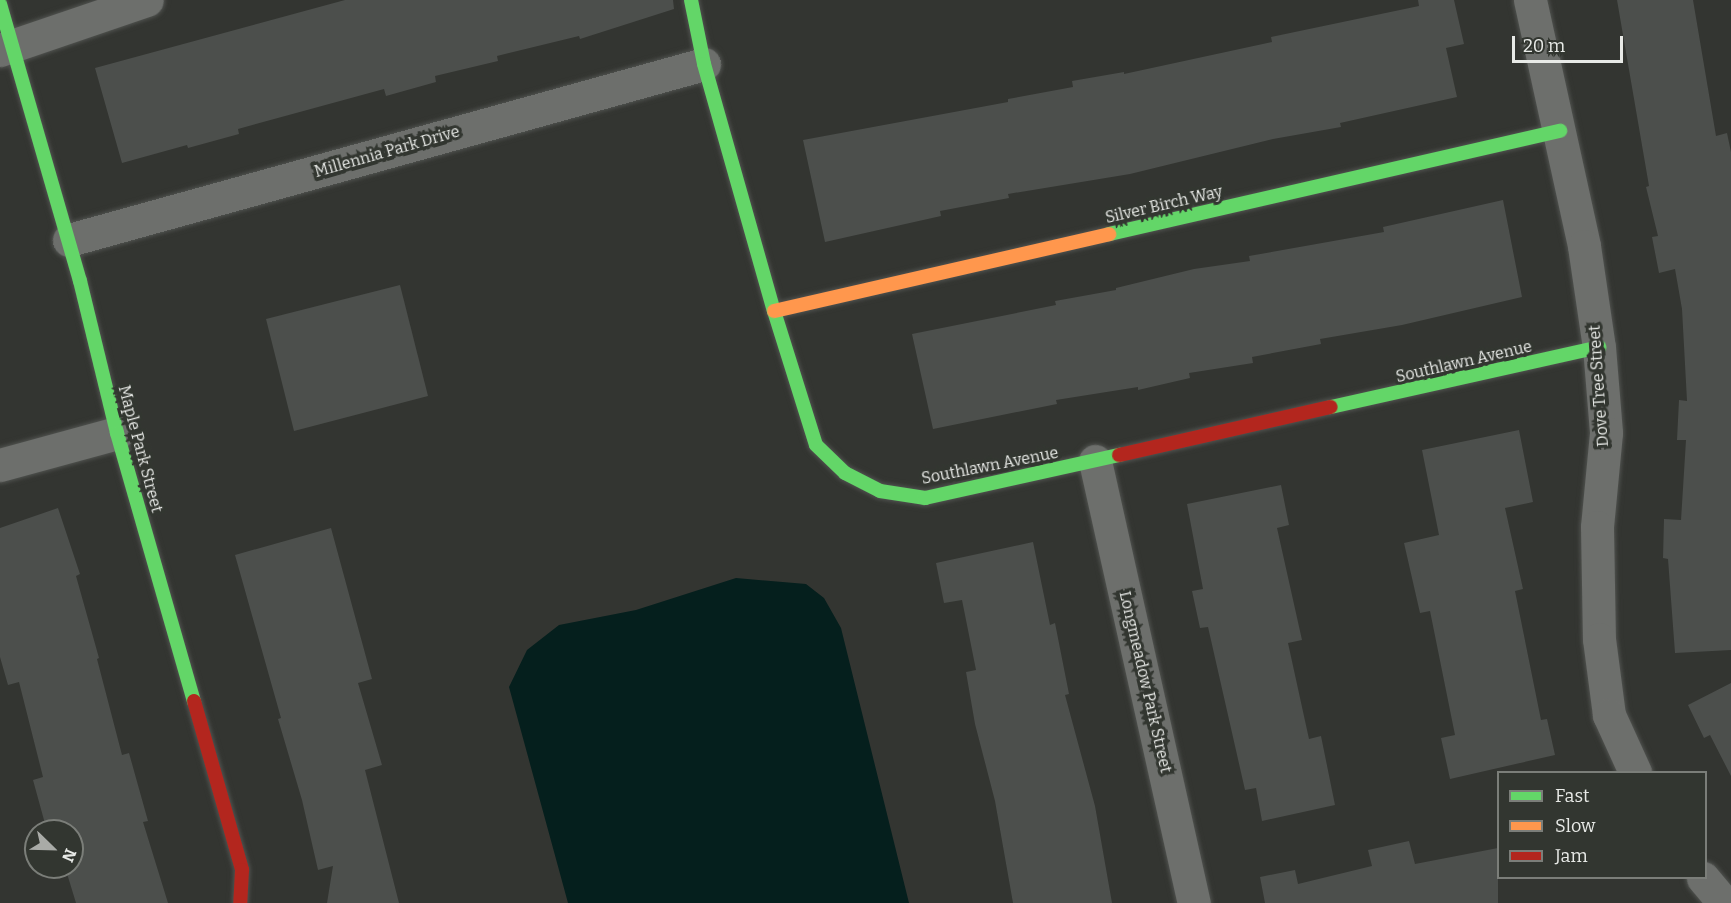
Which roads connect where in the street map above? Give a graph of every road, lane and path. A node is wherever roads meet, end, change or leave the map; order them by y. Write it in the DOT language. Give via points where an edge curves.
graph roads {
  1 [pos="147,0"];
  2 [pos="691,0"];
  3 [pos="1530,0"];
  4 [pos="0,4"];
  5 [pos="6,48"];
  6 [pos="704,64"];
  7 [pos="1560,131"];
  8 [pos="69,240"];
  9 [pos="774,311"];
  10 [pos="1599,346"];
  11 [pos="117,434"];
  12 [pos="1095,461"];
  13 [pos="0,465"];
  14 [pos="1635,771"];
  15 [pos="1704,879"];
  16 [pos="240,903"];
  17 [pos="1194,903"];
  18 [pos="1725,903"];
  1 -- 5 [label="street"];
  2 -- 6 [label="street, Southlawn Avenue"];
  3 -- 7 [label="street, Dove Tree Street"];
  4 -- 5 [label="street, Maple Park Street"];
  5 -- 8 [label="street, Maple Park Street"];
  6 -- 8 [label="street, Millennia Park Drive"];
  6 -- 9 [label="street, Southlawn Avenue"];
  7 -- 9 [label="street, Silver Birch Way"];
  7 -- 10 [label="street, Dove Tree Street" via="1584,246"];
  8 -- 11 [label="street, Maple Park Street"];
  9 -- 12 [label="street, Southlawn Avenue" via="816,445 844,473 879,491 925,498"];
  10 -- 12 [label="street, Southlawn Avenue"];
  10 -- 14 [label="street, Dove Tree Street" via="1606,433 1597,527 1599,639 1609,715"];
  11 -- 13 [label="street"];
  11 -- 16 [label="street, Maple Park Street" via="242,870"];
  12 -- 17 [label="street, Longmeadow Park Street"];
  15 -- 18 [label="street"];
}
